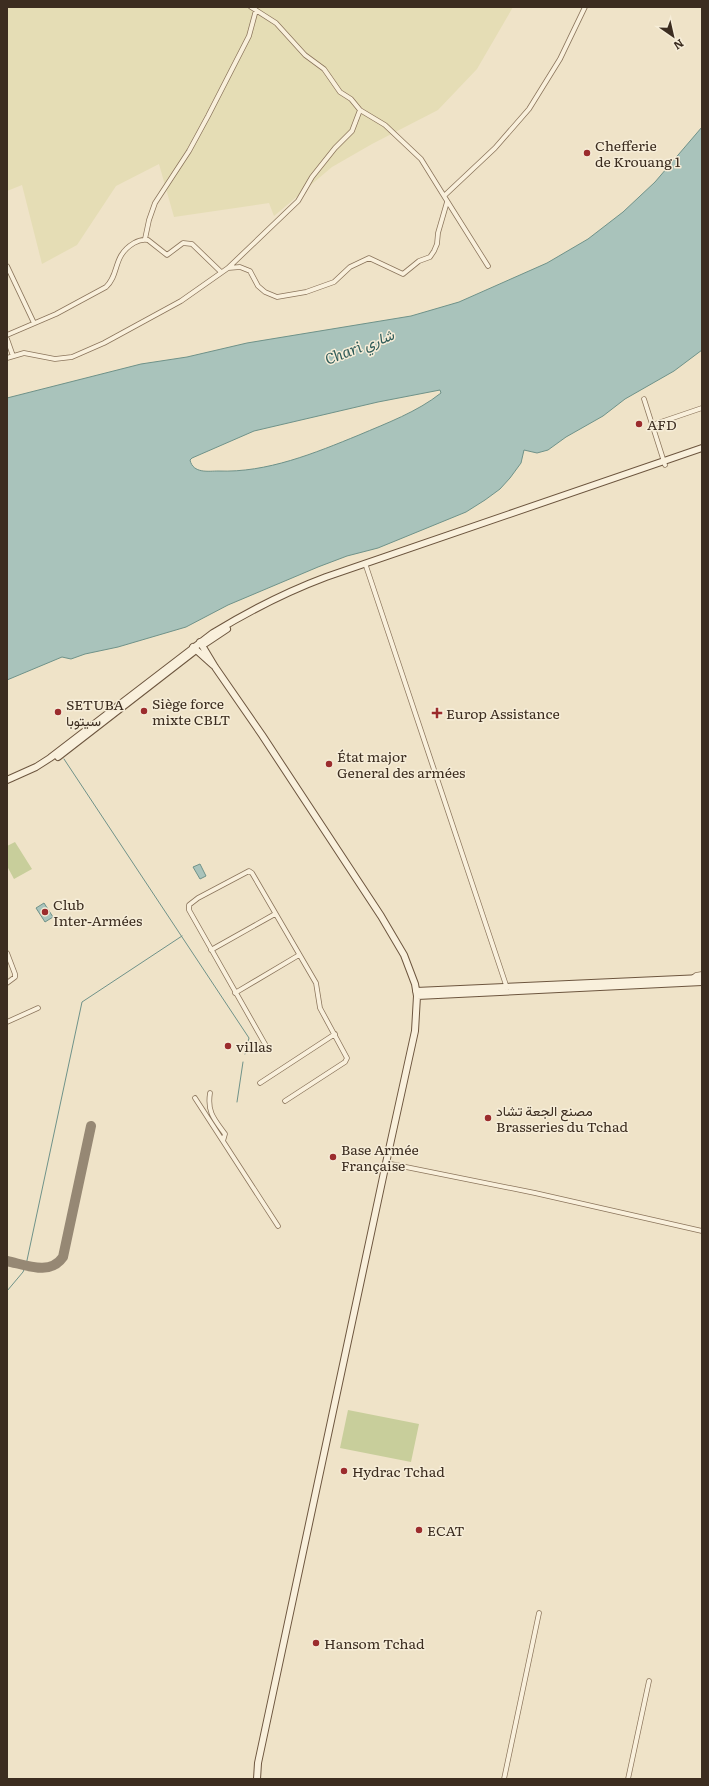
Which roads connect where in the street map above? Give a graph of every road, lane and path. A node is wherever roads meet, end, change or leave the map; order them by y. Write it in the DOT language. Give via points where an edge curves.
graph roads {
  1 [pos="251,7"];
  2 [pos="585,7"];
  3 [pos="256,10"];
  4 [pos="360,110"];
  5 [pos="444,196"];
  6 [pos="447,202"];
  7 [pos="145,239"];
  8 [pos="7,266"];
  9 [pos="488,266"];
  10 [pos="228,268"];
  11 [pos="221,272"];
  12 [pos="34,323"];
  13 [pos="7,335"];
  14 [pos="7,339"];
  15 [pos="13,356"];
  16 [pos="7,358"];
  17 [pos="644,399"];
  18 [pos="702,408"];
  19 [pos="652,425"];
  20 [pos="702,448"];
  21 [pos="702,453"];
  22 [pos="665,463"];
  23 [pos="366,565"];
  24 [pos="212,638"];
  25 [pos="201,644"];
  26 [pos="195,649"];
  27 [pos="188,656"];
  28 [pos="208,659"];
  29 [pos="7,780"];
  30 [pos="7,784"];
  31 [pos="276,914"];
  32 [pos="211,950"];
  33 [pos="7,953"];
  34 [pos="299,955"];
  35 [pos="702,974"];
  36 [pos="702,978"];
  37 [pos="693,980"];
  38 [pos="702,982"];
  39 [pos="7,983"];
  40 [pos="415,984"];
  41 [pos="507,990"];
  42 [pos="235,993"];
  43 [pos="416,993"];
  44 [pos="424,993"];
  45 [pos="416,1004"];
  46 [pos="38,1008"];
  47 [pos="7,1022"];
  48 [pos="335,1034"];
  49 [pos="265,1044"];
  50 [pos="260,1083"];
  51 [pos="210,1093"];
  52 [pos="195,1098"];
  53 [pos="285,1101"];
  54 [pos="223,1141"];
  55 [pos="386,1163"];
  56 [pos="278,1226"];
  57 [pos="702,1231"];
  58 [pos="539,1613"];
  59 [pos="649,1681"];
  60 [pos="257,1779"];
  61 [pos="504,1779"];
  62 [pos="628,1779"];
  1 -- 3 [label="street"];
  2 -- 5 [label="street" via="560,59 530,109 495,148"];
  3 -- 4 [label="street" via="276,23 305,55 324,69 336,88 351,99"];
  3 -- 7 [label="street" via="249,36 208,116 155,203"];
  4 -- 5 [label="street" via="385,125 421,159"];
  4 -- 10 [label="street" via="352,131 312,177 300,199"];
  5 -- 6 [label="street"];
  6 -- 9 [label="street"];
  6 -- 10 [label="street" via="434,251 403,274 369,258 350,266 334,282 306,292 277,297 258,286 250,271 240,267"];
  7 -- 11 [label="street" via="156,244 167,255 183,243 192,244"];
  7 -- 12 [label="street" via="130,246 121,254 112,280 106,287"];
  8 -- 12 [label="street"];
  10 -- 11 [label="street"];
  11 -- 15 [label="street" via="168,309 89,351 59,359 24,353"];
  12 -- 13 [label="street"];
  14 -- 15 [label="street"];
  15 -- 16 [label="street"];
  17 -- 19 [label="street"];
  18 -- 19 [label="street"];
  19 -- 22 [label="street"];
  20 -- 22 [label="main road"];
  21 -- 22 [label="main road"];
  22 -- 23 [label="main road"];
  23 -- 24 [label="main road" via="274,602"];
  23 -- 25 [label="main road" via="290,591 237,618"];
  23 -- 41 [label="street"];
  24 -- 25 [label="main road"];
  24 -- 28 [label="main road"];
  25 -- 26 [label="main road"];
  25 -- 28 [label="main road"];
  26 -- 27 [label="main road"];
  26 -- 28 [label="main road"];
  26 -- 29 [label="main road" via="50,758"];
  27 -- 28 [label="main road"];
  27 -- 30 [label="main road" via="67,751 38,770"];
  28 -- 40 [label="main road" via="262,735 381,916 404,955"];
  31 -- 32 [label="street"];
  31 -- 32 [label="street" via="249,871 198,898 189,905 188,910"];
  31 -- 34 [label="street"];
  32 -- 42 [label="street"];
  33 -- 39 [label="street" via="15,977"];
  34 -- 42 [label="street"];
  34 -- 48 [label="street" via="316,983 320,1008"];
  35 -- 37 [label="street" via="696,975"];
  36 -- 37 [label="main road"];
  37 -- 38 [label="main road"];
  37 -- 41 [label="main road"];
  40 -- 43 [label="main road"];
  40 -- 44 [label="main road"];
  41 -- 44 [label="main road"];
  42 -- 49 [label="street"];
  43 -- 44 [label="main road"];
  43 -- 45 [label="main road"];
  44 -- 45 [label="main road"];
  45 -- 55 [label="main road" via="412,1045"];
  46 -- 47 [label="street"];
  48 -- 50 [label="street"];
  48 -- 53 [label="street" via="346,1058 345,1062"];
  51 -- 54 [label="street" via="208,1104 211,1114 225,1134"];
  52 -- 54 [label="street"];
  54 -- 56 [label="street"];
  55 -- 57 [label="street" via="535,1193"];
  55 -- 60 [label="main road" via="258,1763"];
  58 -- 61 [label="street"];
  59 -- 62 [label="street"];
}
